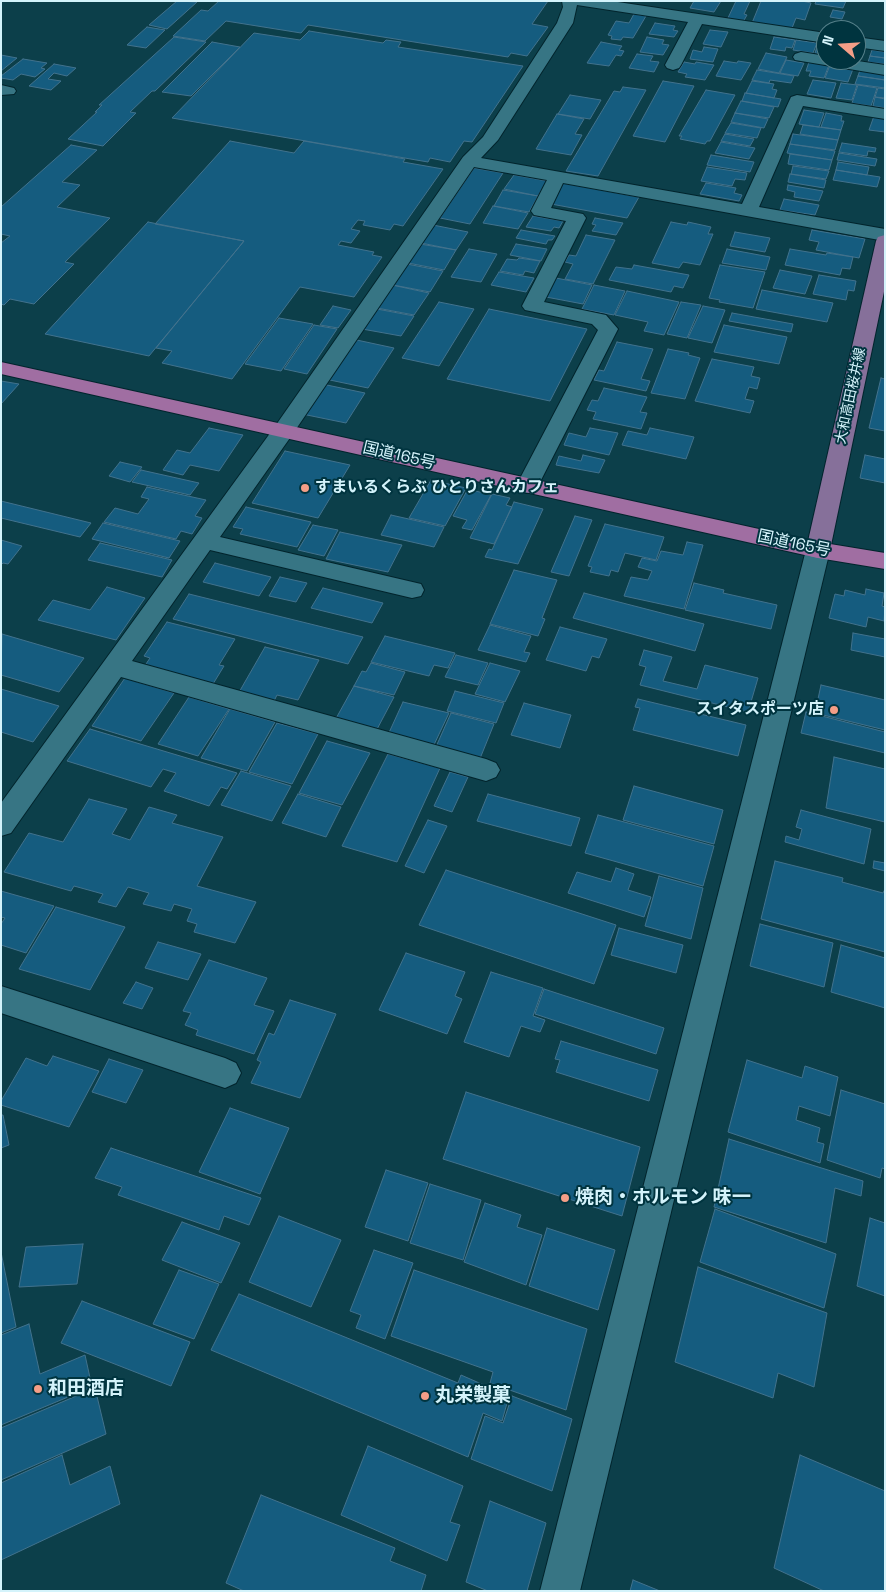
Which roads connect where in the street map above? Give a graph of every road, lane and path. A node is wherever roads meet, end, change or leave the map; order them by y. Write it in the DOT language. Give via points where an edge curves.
graph roads {
  1 [pos="569,1"];
  2 [pos="580,1"];
  3 [pos="698,20"];
  4 [pos="816,37"];
  5 [pos="866,43"];
  6 [pos="885,46"];
  7 [pos="801,57"];
  8 [pos="673,65"];
  9 [pos="885,70"];
  10 [pos="885,114"];
  11 [pos="469,161"];
  12 [pos="557,177"];
  13 [pos="748,211"];
  14 [pos="885,235"];
  15 [pos="885,241"];
  16 [pos="1,368"];
  17 [pos="284,430"];
  18 [pos="527,486"];
  19 [pos="204,541"];
  20 [pos="818,550"];
  21 [pos="885,560"];
  22 [pos="412,590"];
  23 [pos="115,666"];
  24 [pos="486,770"];
  25 [pos="1,825"];
  26 [pos="1,999"];
  27 [pos="225,1073"];
  28 [pos="560,1591"];
  1 -- 11 [label="street" via="565,23 489,140"];
  2 -- 3 [label="street"];
  3 -- 4 [label="street"];
  3 -- 8 [label="street"];
  5 -- 6 [label="street"];
  7 -- 9 [label="street"];
  10 -- 13 [label="street" via="797,100"];
  11 -- 12 [label="street"];
  11 -- 17 [label="street"];
  12 -- 13 [label="street"];
  12 -- 18 [label="street" via="540,210 578,218 532,306 599,319 608,329"];
  13 -- 14 [label="street"];
  15 -- 20 [label="main road, 大和高田桜井線"];
  16 -- 17 [label="highway, 国道165号"];
  17 -- 18 [label="highway, 国道165号"];
  17 -- 19 [label="street"];
  18 -- 20 [label="highway, 国道165号"];
  19 -- 22 [label="street"];
  19 -- 23 [label="street"];
  20 -- 21 [label="highway, 国道165号"];
  20 -- 28 [label="street"];
  23 -- 24 [label="street"];
  23 -- 25 [label="street"];
  26 -- 27 [label="street"];
}
